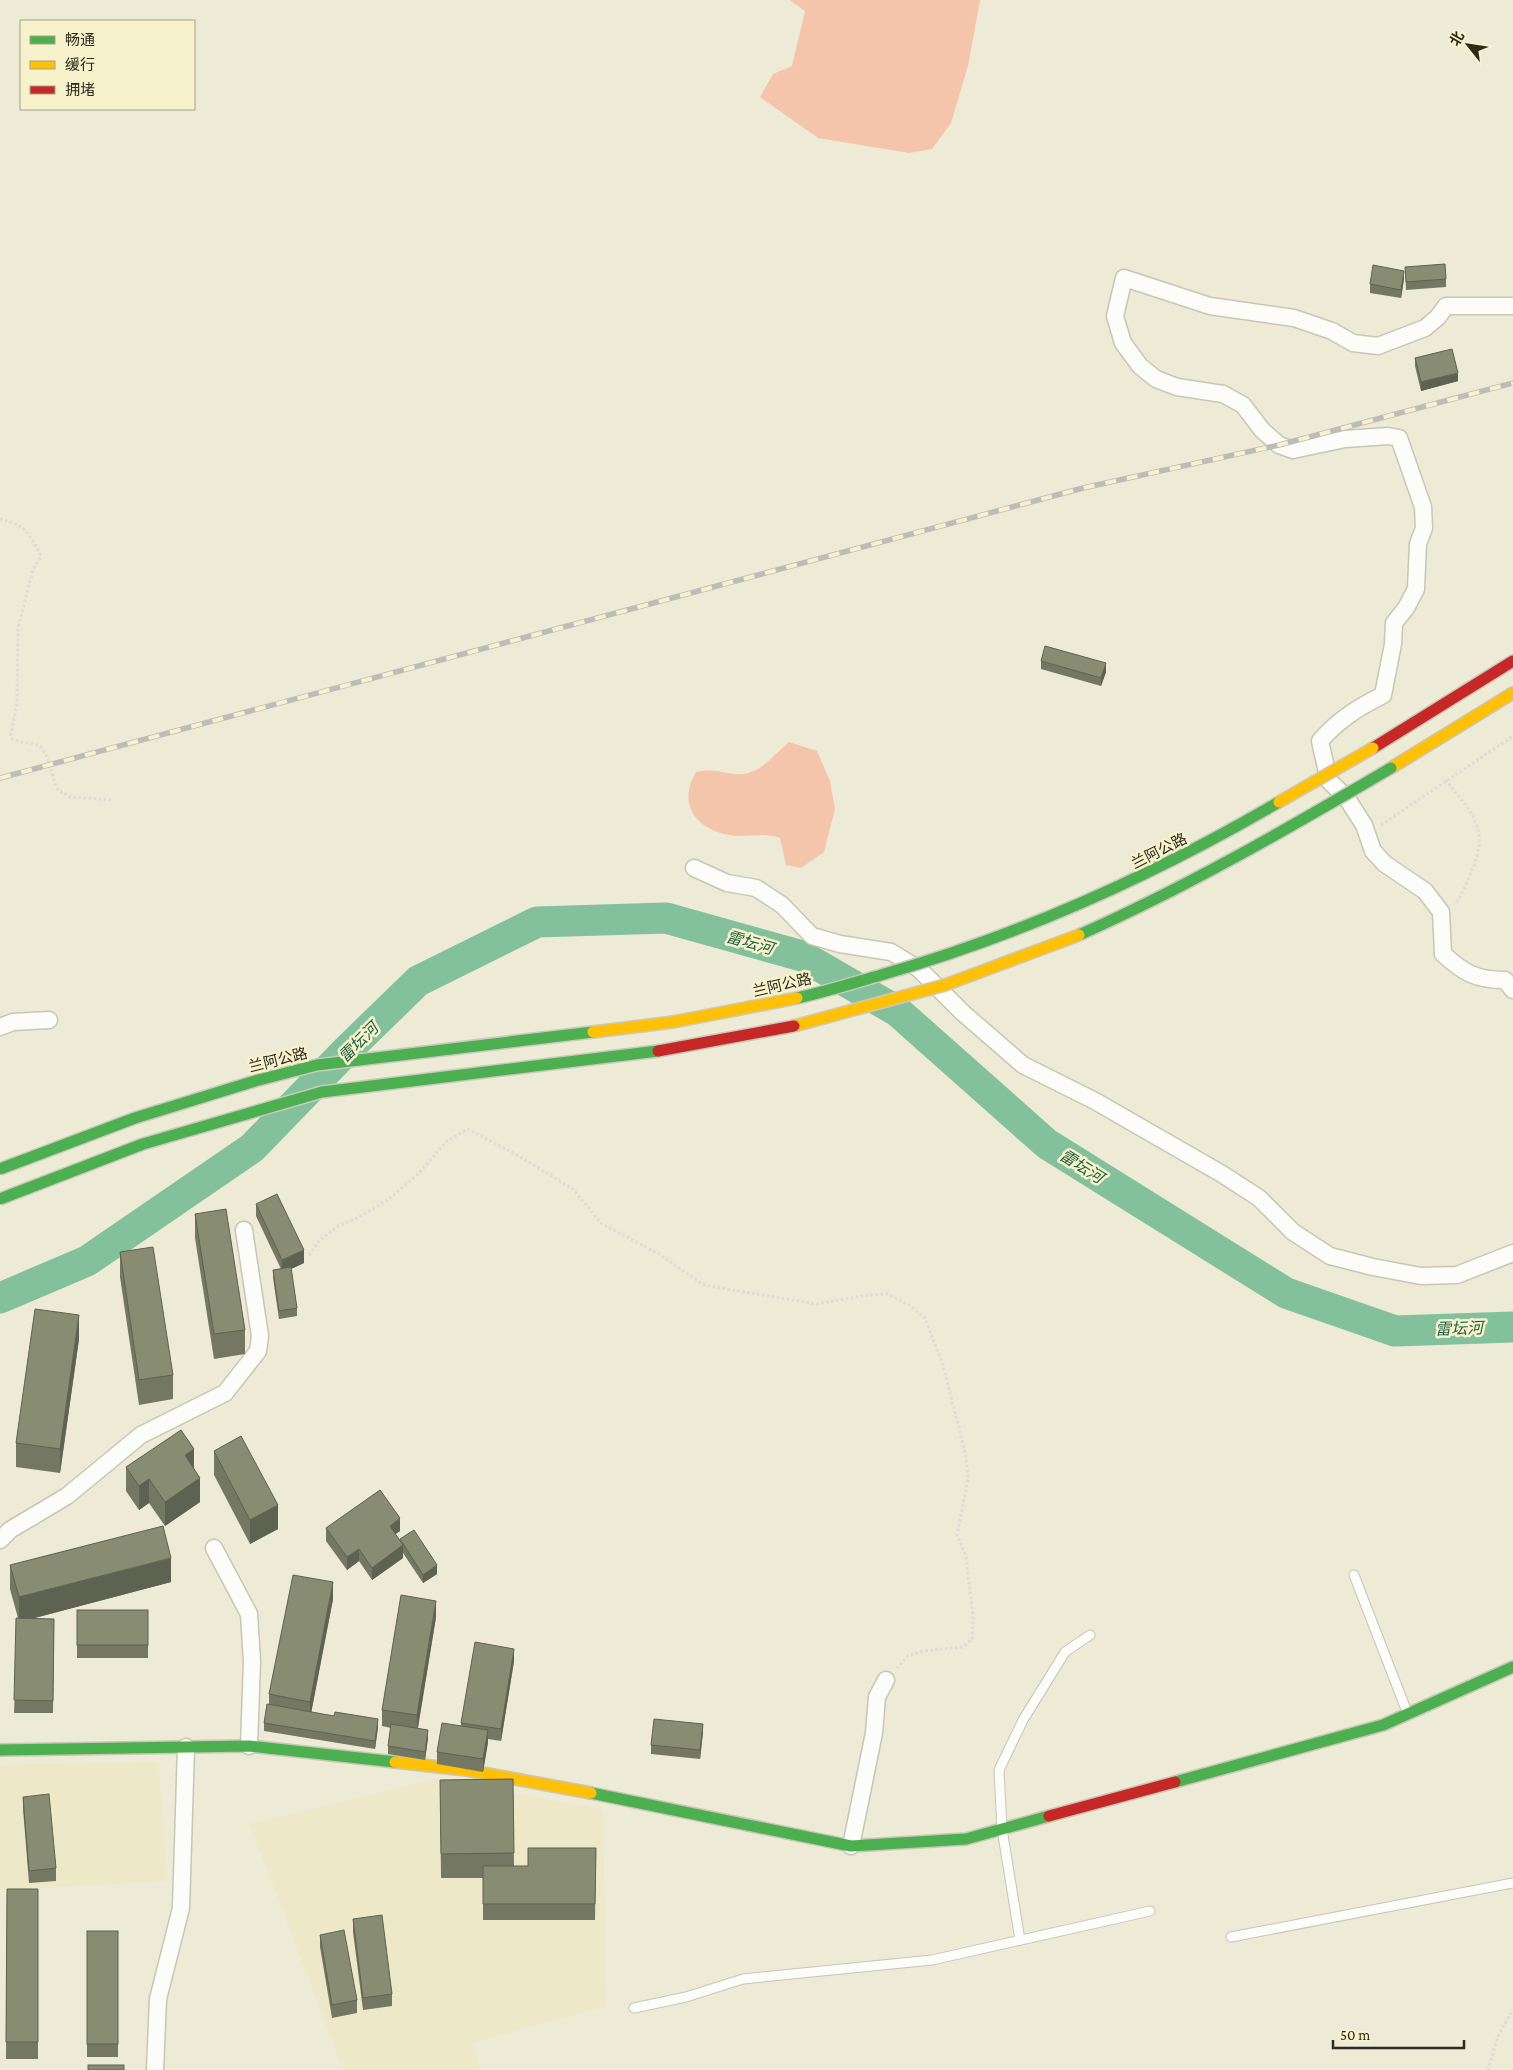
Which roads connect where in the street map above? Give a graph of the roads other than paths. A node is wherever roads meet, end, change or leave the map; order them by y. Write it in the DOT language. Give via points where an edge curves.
graph roads {
  1 [pos="1513,306"];
  2 [pos="1513,661"];
  3 [pos="1513,693"];
  4 [pos="694,868"];
  5 [pos="1513,990"];
  6 [pos="49,1020"];
  7 [pos="0,1027"];
  8 [pos="0,1169"];
  9 [pos="0,1199"];
  10 [pos="244,1230"];
  11 [pos="1513,1253"];
  12 [pos="0,1540"];
  13 [pos="214,1548"];
  14 [pos="1354,1575"];
  15 [pos="1090,1636"];
  16 [pos="1513,1668"];
  17 [pos="886,1680"];
  18 [pos="1407,1712"];
  19 [pos="249,1746"];
  20 [pos="186,1747"];
  21 [pos="0,1750"];
  22 [pos="1002,1829"];
  23 [pos="851,1846"];
  24 [pos="1513,1884"];
  25 [pos="1150,1911"];
  26 [pos="1231,1937"];
  27 [pos="1020,1940"];
  28 [pos="634,2008"];
  29 [pos="155,2070"];
  1 -- 5 [label="street" via="1446,306 1425,328 1378,346 1353,342 1294,318 1210,306 1124,278 1115,316 1123,343 1140,366 1156,379 1178,387 1223,394 1243,405 1262,430 1279,445 1293,450 1344,439 1399,438 1423,506 1424,528 1418,544 1416,589 1394,623 1394,644 1383,695 1352,711 1320,741 1329,781 1346,797 1373,851 1385,864 1426,891 1441,912 1443,954 1459,969 1482,980 1505,980"];
  2 -- 8 [label="main road, 兰阿公路, bridge" via="1242,824 1126,884 1000,937 936,959 806,996 682,1020 317,1065 135,1118"];
  3 -- 9 [label="main road, bridge" via="1255,848 1137,909 1056,944 944,985 812,1023 686,1047 322,1092 143,1144"];
  4 -- 11 [label="street" via="727,883 756,888 782,905 812,936 891,952 918,969 1023,1065 1095,1101 1222,1174 1259,1198 1292,1232 1330,1256 1421,1276 1457,1274"];
  6 -- 7 [label="street" via="13,1022"];
  10 -- 12 [label="street" via="260,1336 258,1352 225,1393 141,1435 67,1496 10,1530"];
  13 -- 19 [label="street" via="249,1614 252,1661"];
  14 -- 18 [label="lane"];
  15 -- 22 [label="lane" via="1065,1652 1023,1720 999,1770"];
  16 -- 18 [label="main road"];
  17 -- 23 [label="street" via="877,1697 874,1733"];
  18 -- 22 [label="main road" via="1382,1725"];
  19 -- 20 [label="main road"];
  19 -- 23 [label="main road" via="466,1770 673,1808"];
  20 -- 21 [label="main road"];
  20 -- 29 [label="street" via="181,1908 158,1999"];
  22 -- 23 [label="main road" via="966,1839"];
  22 -- 27 [label="lane"];
  24 -- 26 [label="lane"];
  25 -- 27 [label="lane"];
  27 -- 28 [label="lane" via="932,1960 743,1979 686,1997"];
}
